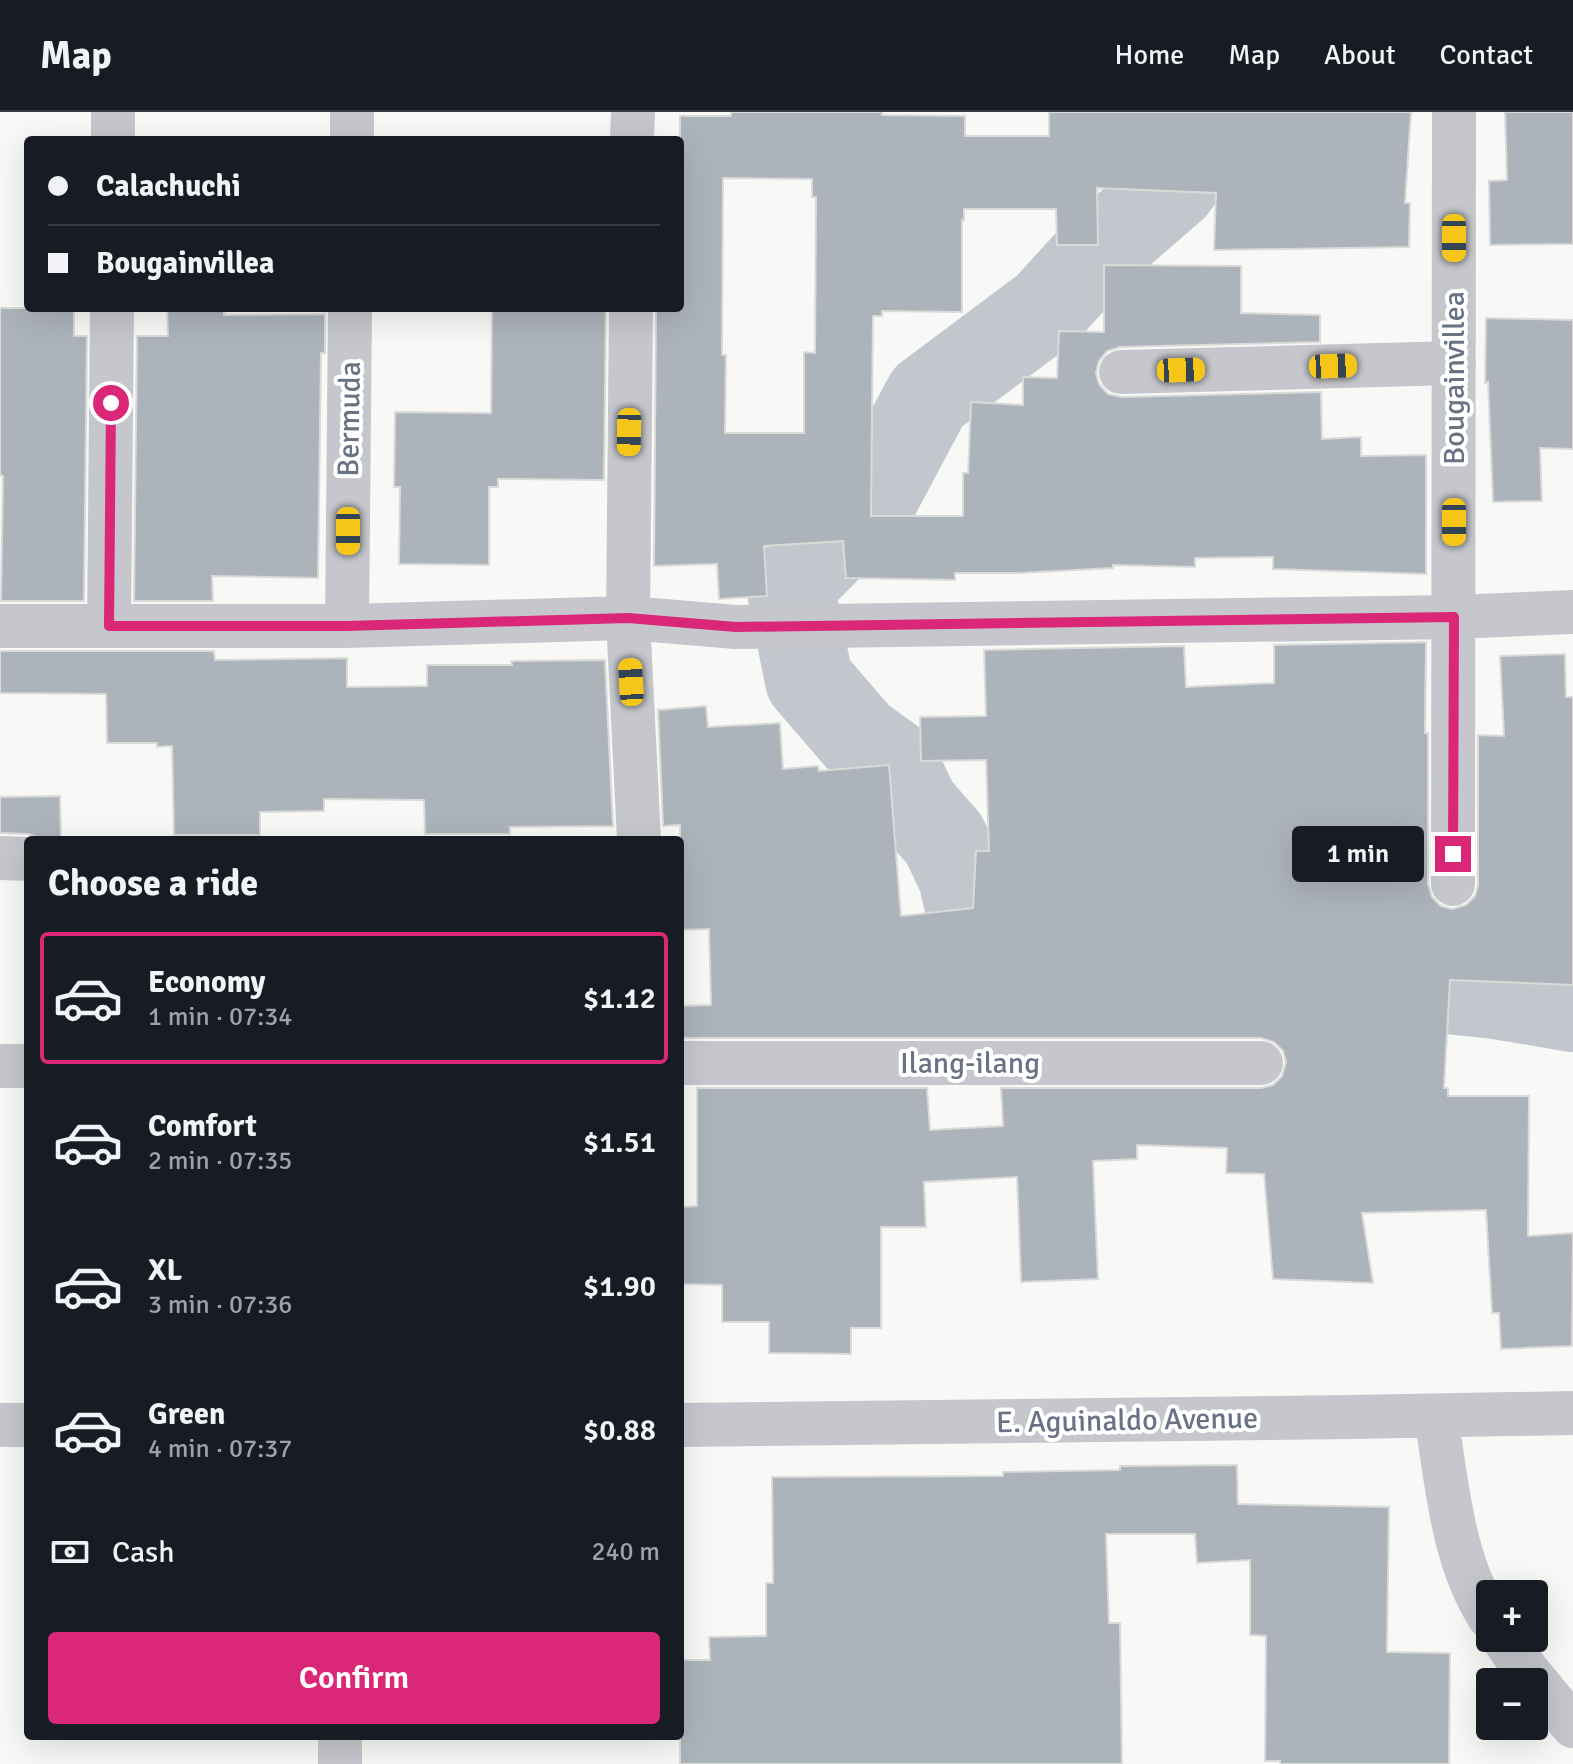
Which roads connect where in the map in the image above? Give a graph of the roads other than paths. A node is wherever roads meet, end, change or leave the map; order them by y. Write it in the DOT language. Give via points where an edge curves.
graph roads {
  1 [pos="113,112"];
  2 [pos="352,112"];
  3 [pos="633,112"];
  4 [pos="1454,112"];
  5 [pos="113,136"];
  6 [pos="352,136"];
  7 [pos="632,136"];
  8 [pos="112,312"];
  9 [pos="350,312"];
  10 [pos="631,312"];
  11 [pos="1454,363"];
  12 [pos="1121,372"];
  13 [pos="1573,612"];
  14 [pos="1454,617"];
  15 [pos="628,618"];
  16 [pos="0,626"];
  17 [pos="109,626"];
  18 [pos="347,626"];
  19 [pos="639,836"];
  20 [pos="0,858"];
  21 [pos="24,859"];
  22 [pos="1453,884"];
  23 [pos="684,1063"];
  24 [pos="1261,1063"];
  25 [pos="0,1066"];
  26 [pos="24,1066"];
  27 [pos="1562,1413"];
  28 [pos="1436,1416"];
  29 [pos="0,1425"];
  30 [pos="24,1425"];
  31 [pos="684,1425"];
  32 [pos="1476,1593"];
  33 [pos="1513,1652"];
  34 [pos="1573,1726"];
  35 [pos="340,1740"];
  36 [pos="340,1764"];
  1 -- 5 [label="street"];
  2 -- 6 [label="street"];
  3 -- 7 [label="street"];
  4 -- 11 [label="street, Bougainvillea"];
  8 -- 17 [label="street"];
  9 -- 18 [label="street, Bermuda"];
  10 -- 15 [label="street"];
  11 -- 12 [label="street"];
  11 -- 14 [label="street, Bougainvillea"];
  13 -- 14 [label="street"];
  14 -- 15 [label="street" via="736,627"];
  14 -- 22 [label="street, Bougainvillea"];
  15 -- 18 [label="street"];
  15 -- 19 [label="street"];
  16 -- 17 [label="street"];
  17 -- 18 [label="street"];
  20 -- 21 [label="street"];
  23 -- 24 [label="street, Ilang-ilang"];
  25 -- 26 [label="street"];
  27 -- 28 [label="street, E. Aguinaldo Avenue"];
  28 -- 31 [label="street, E. Aguinaldo Avenue"];
  28 -- 32 [label="street" via="1456,1535"];
  29 -- 30 [label="street"];
  33 -- 34 [label="street"];
  35 -- 36 [label="street"];
}
